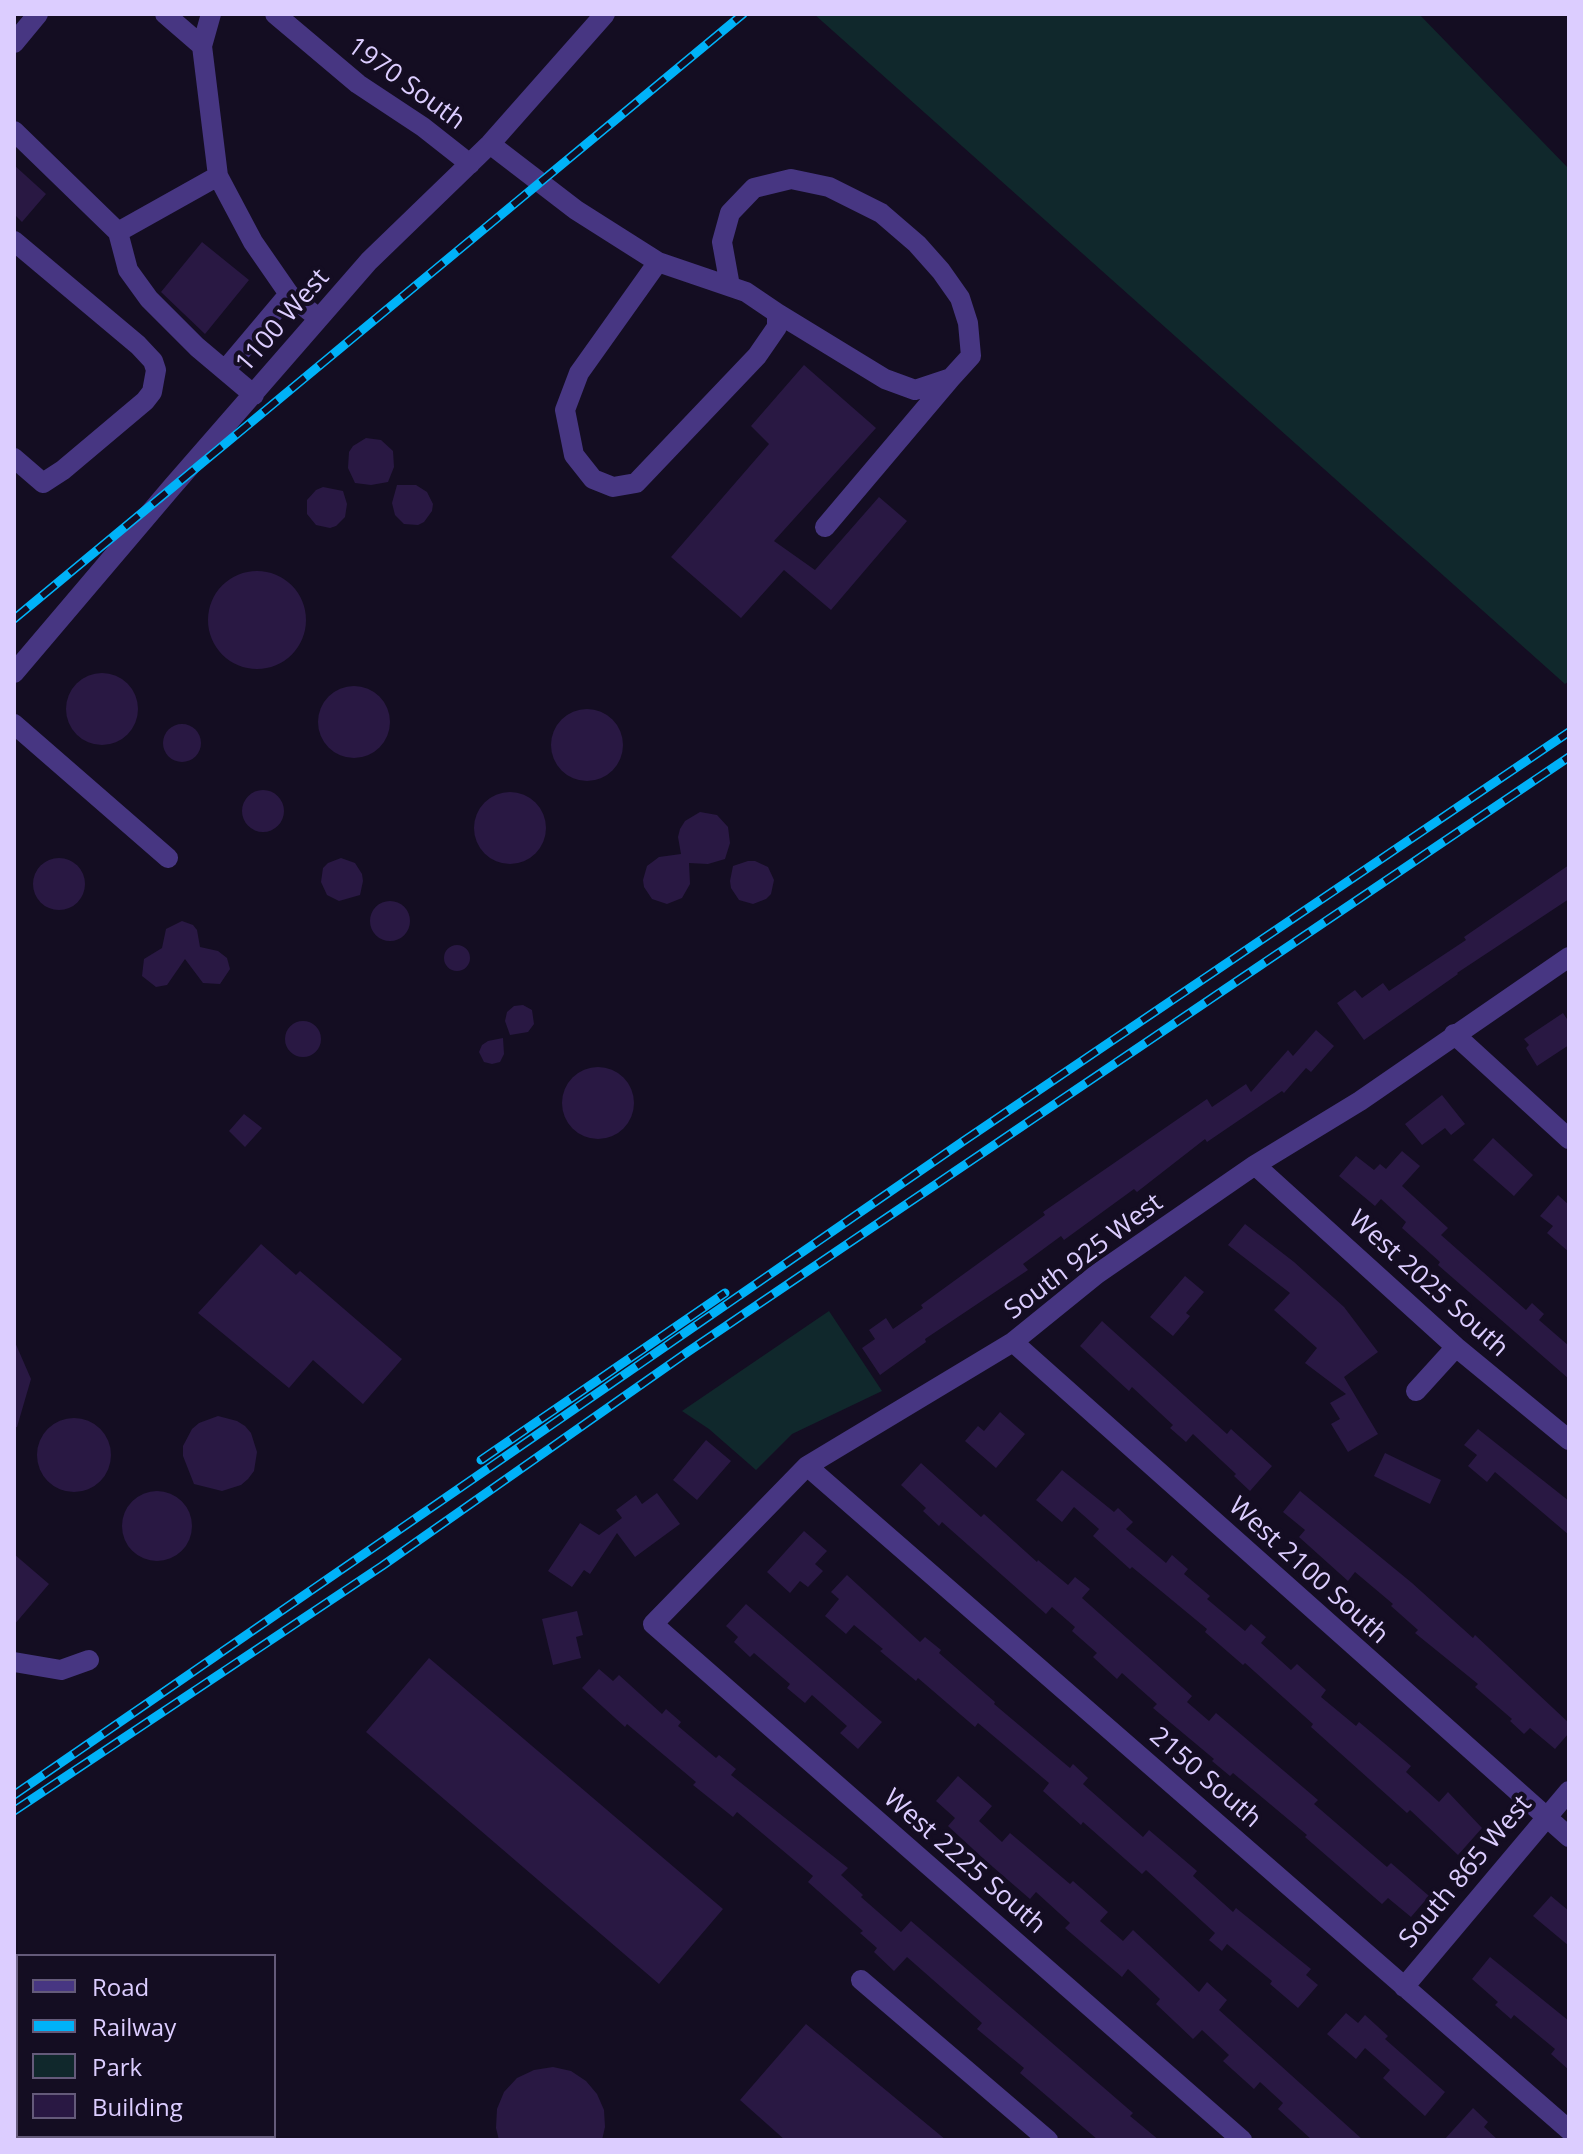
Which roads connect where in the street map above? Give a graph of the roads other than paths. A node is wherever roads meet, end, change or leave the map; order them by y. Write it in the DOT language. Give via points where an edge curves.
graph roads {
  1 [pos="38,14"];
  2 [pos="165,14"];
  3 [pos="211,14"];
  4 [pos="275,14"];
  5 [pos="605,14"];
  6 [pos="14,43"];
  7 [pos="202,46"];
  8 [pos="14,131"];
  9 [pos="490,144"];
  10 [pos="470,164"];
  11 [pos="218,176"];
  12 [pos="118,232"];
  13 [pos="14,241"];
  14 [pos="658,262"];
  15 [pos="730,286"];
  16 [pos="289,294"];
  17 [pos="777,313"];
  18 [pos="318,318"];
  19 [pos="225,370"];
  20 [pos="951,378"];
  21 [pos="254,395"];
  22 [pos="14,458"];
  23 [pos="825,527"];
  24 [pos="14,673"];
  25 [pos="14,724"];
  26 [pos="168,858"];
  27 [pos="1569,957"];
  28 [pos="1454,1034"];
  29 [pos="1569,1139"];
  30 [pos="1255,1165"];
  31 [pos="1013,1342"];
  32 [pos="1456,1347"];
  33 [pos="1416,1391"];
  34 [pos="1569,1440"];
  35 [pos="807,1466"];
  36 [pos="653,1624"];
  37 [pos="89,1660"];
  38 [pos="14,1662"];
  39 [pos="1569,1791"];
  40 [pos="1545,1818"];
  41 [pos="1569,1837"];
  42 [pos="861,1980"];
  43 [pos="1404,1987"];
  44 [pos="1569,2130"];
  45 [pos="1048,2140"];
  46 [pos="1242,2140"];
  1 -- 6 [label="street"];
  2 -- 7 [label="street"];
  3 -- 7 [label="street"];
  4 -- 10 [label="street, 1970 South" via="358,84"];
  5 -- 9 [label="street, 1100 West"];
  7 -- 11 [label="street"];
  8 -- 12 [label="street"];
  9 -- 10 [label="street, 1100 West"];
  9 -- 14 [label="street" via="576,210"];
  10 -- 18 [label="street, 1100 West" via="414,215"];
  11 -- 12 [label="street"];
  11 -- 16 [label="street" via="253,242"];
  12 -- 19 [label="street" via="128,270 149,299"];
  13 -- 22 [label="street" via="138,345 156,370 145,401 43,483"];
  14 -- 15 [label="street"];
  14 -- 17 [label="street" via="579,373 565,410 574,455 593,479 613,487 636,483 757,356 777,327"];
  15 -- 17 [label="street"];
  15 -- 20 [label="street" via="722,242 730,213 754,188 791,179 829,187 881,213 917,244 960,298 971,356"];
  16 -- 18 [label="street"];
  16 -- 19 [label="street"];
  17 -- 20 [label="street" via="885,379 915,390"];
  18 -- 21 [label="street, 1100 West"];
  19 -- 21 [label="street"];
  20 -- 23 [label="street"];
  21 -- 24 [label="street, 1100 West"];
  25 -- 26 [label="street"];
  27 -- 28 [label="street, South 925 West"];
  28 -- 29 [label="street"];
  28 -- 30 [label="street, South 925 West" via="1360,1101"];
  30 -- 31 [label="street, South 925 West" via="1097,1274"];
  30 -- 32 [label="street, West 2025 South"];
  31 -- 35 [label="street, South 925 West"];
  31 -- 40 [label="street, West 2100 South"];
  32 -- 33 [label="street"];
  32 -- 34 [label="street, West 2025 South"];
  35 -- 36 [label="street, South 925 West"];
  35 -- 43 [label="street, 2150 South"];
  36 -- 46 [label="street, West 2225 South"];
  37 -- 38 [label="street" via="61,1670"];
  39 -- 40 [label="street, South 865 West"];
  40 -- 41 [label="street, West 2100 South"];
  40 -- 43 [label="street, South 865 West"];
  42 -- 45 [label="street"];
  43 -- 44 [label="street, 2150 South"];
}
